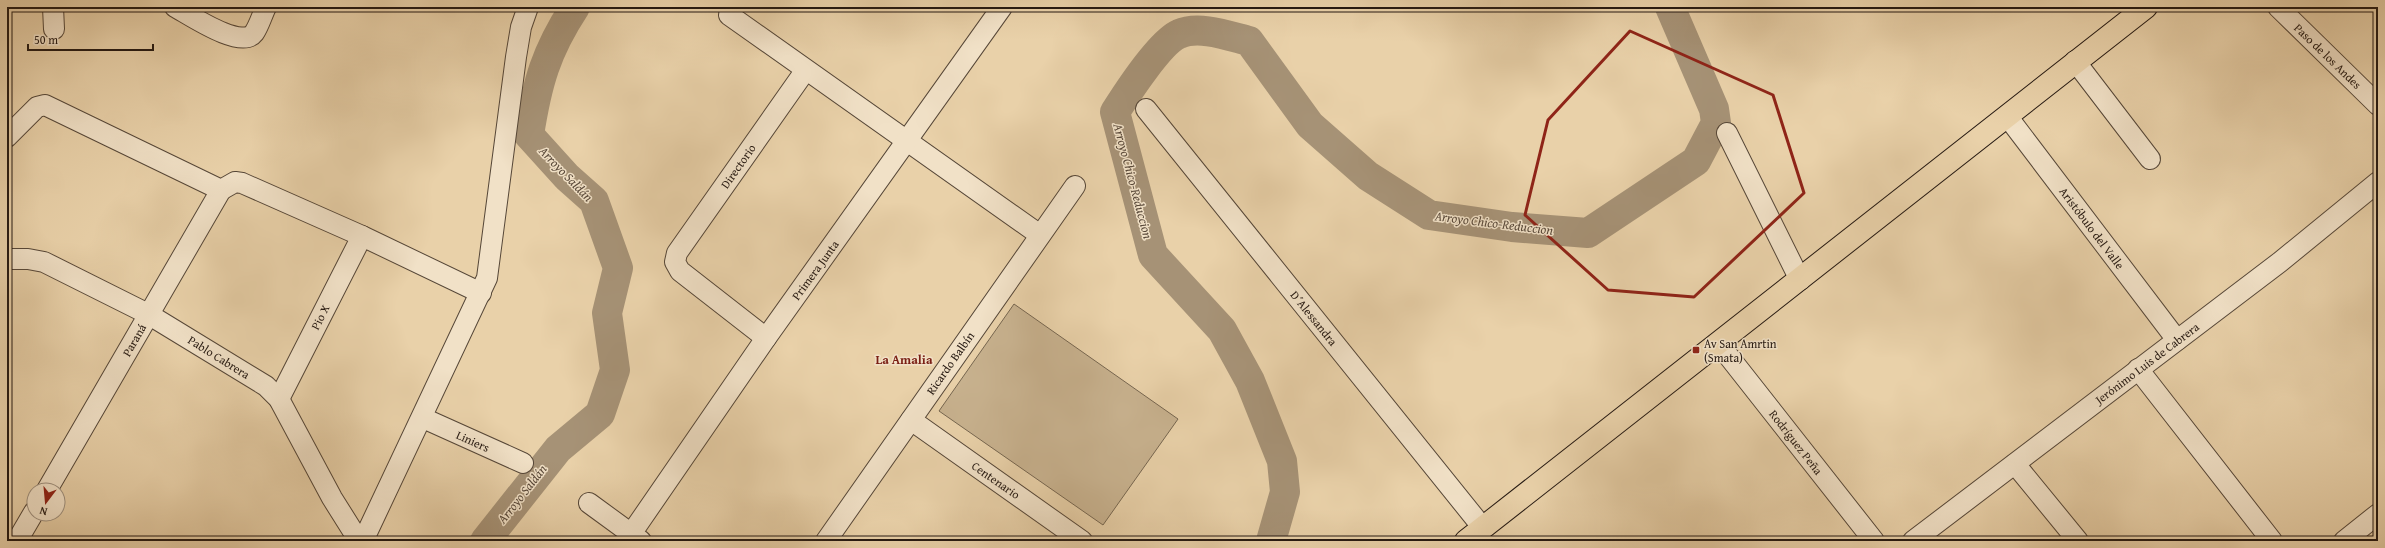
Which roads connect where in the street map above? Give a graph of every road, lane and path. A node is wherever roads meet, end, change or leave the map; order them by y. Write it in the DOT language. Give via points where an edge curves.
graph roads {
  1 [pos="53,7"];
  2 [pos="175,7"];
  3 [pos="266,7"];
  4 [pos="528,7"];
  5 [pos="1002,7"];
  6 [pos="2146,7"];
  7 [pos="2278,7"];
  8 [pos="729,15"];
  9 [pos="54,29"];
  10 [pos="2075,61"];
  11 [pos="806,71"];
  12 [pos="2378,105"];
  13 [pos="1146,109"];
  14 [pos="2007,116"];
  15 [pos="1727,134"];
  16 [pos="7,137"];
  17 [pos="907,142"];
  18 [pos="2150,159"];
  19 [pos="2378,182"];
  20 [pos="1075,186"];
  21 [pos="221,190"];
  22 [pos="1040,235"];
  23 [pos="362,236"];
  24 [pos="7,259"];
  25 [pos="1800,280"];
  26 [pos="481,293"];
  27 [pos="148,314"];
  28 [pos="766,338"];
  29 [pos="2177,340"];
  30 [pos="1719,344"];
  31 [pos="2138,369"];
  32 [pos="279,399"];
  33 [pos="423,418"];
  34 [pos="911,420"];
  35 [pos="523,463"];
  36 [pos="2015,464"];
  37 [pos="52,482"];
  38 [pos="589,503"];
  39 [pos="2378,514"];
  40 [pos="28,522"];
  41 [pos="1474,534"];
  42 [pos="636,537"];
  43 [pos="17,541"];
  44 [pos="359,541"];
  45 [pos="363,541"];
  46 [pos="826,541"];
  47 [pos="1082,541"];
  48 [pos="1874,541"];
  49 [pos="1913,541"];
  50 [pos="2078,541"];
  51 [pos="2272,541"];
  52 [pos="2344,541"];
  1 -- 9 [label="street"];
  2 -- 3 [label="street" via="232,37 243,39 253,34"];
  4 -- 26 [label="street" via="521,27 516,57 490,266"];
  5 -- 17 [label="street, Primera Junta"];
  6 -- 10 [label="main road"];
  7 -- 12 [label="street, Paso de los Andes"];
  8 -- 11 [label="street"];
  10 -- 14 [label="main road"];
  10 -- 18 [label="street"];
  11 -- 17 [label="street"];
  11 -- 28 [label="street, Directorio" via="677,253 675,262 680,271"];
  13 -- 41 [label="street, D´Alessandra"];
  14 -- 25 [label="main road"];
  14 -- 29 [label="street, Aristóbulo del Valle"];
  15 -- 25 [label="street"];
  16 -- 21 [label="street" via="37,107 45,106"];
  17 -- 22 [label="street"];
  17 -- 28 [label="street, Primera Junta"];
  19 -- 29 [label="street, Jerónimo Luis de Cabrera" via="2280,262"];
  20 -- 22 [label="street, Ricardo Balbín"];
  21 -- 23 [label="street" via="235,182 242,183"];
  21 -- 27 [label="street, Paraná"];
  22 -- 34 [label="street, Ricardo Balbín"];
  23 -- 26 [label="street"];
  23 -- 32 [label="street, Pio X"];
  24 -- 27 [label="street, Pablo Cabrera" via="28,258 44,262"];
  25 -- 30 [label="main road"];
  26 -- 33 [label="street"];
  27 -- 32 [label="street, Pablo Cabrera" via="266,386"];
  27 -- 37 [label="street, Paraná"];
  28 -- 42 [label="street, Primera Junta"];
  29 -- 31 [label="street, Jerónimo Luis de Cabrera"];
  30 -- 41 [label="main road"];
  30 -- 48 [label="street, Rodríguez Peña"];
  31 -- 36 [label="street, Jerónimo Luis de Cabrera"];
  31 -- 51 [label="street"];
  32 -- 44 [label="street, Pablo Cabrera" via="332,498"];
  33 -- 35 [label="street, Liniers"];
  33 -- 45 [label="street"];
  34 -- 46 [label="street, Ricardo Balbín"];
  34 -- 47 [label="street, Centenario"];
  36 -- 49 [label="street, Jerónimo Luis de Cabrera"];
  36 -- 50 [label="street"];
  38 -- 42 [label="street"];
  39 -- 52 [label="street"];
  40 -- 43 [label="street"];
}
